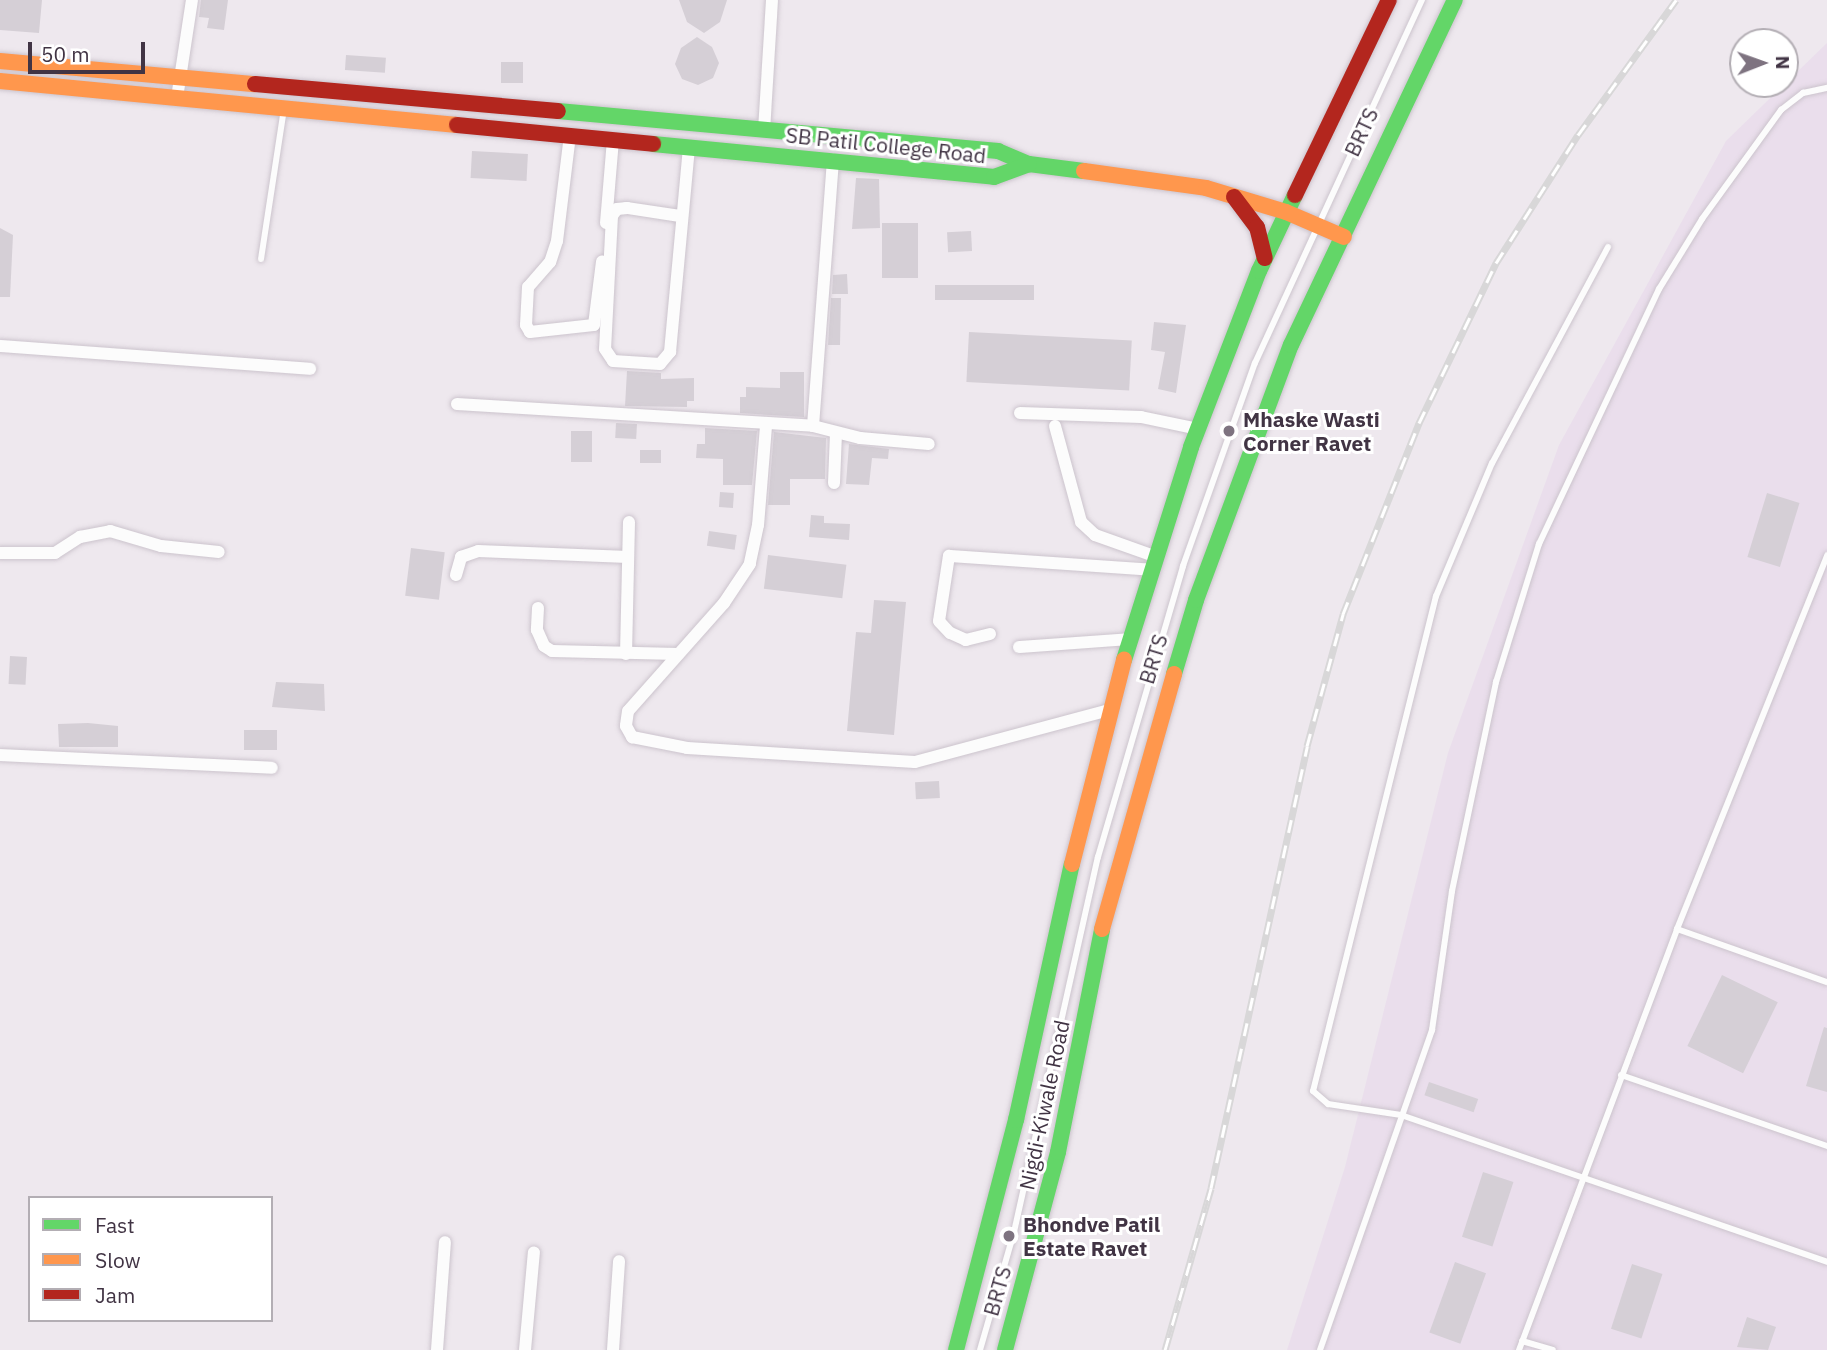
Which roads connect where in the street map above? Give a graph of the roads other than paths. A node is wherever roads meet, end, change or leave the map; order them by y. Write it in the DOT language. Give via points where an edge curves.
graph roads {
  1 [pos="192,0"];
  2 [pos="772,0"];
  3 [pos="1389,0"];
  4 [pos="1422,0"];
  5 [pos="1455,0"];
  6 [pos="0,61"];
  7 [pos="180,76"];
  8 [pos="0,81"];
  9 [pos="1827,88"];
  10 [pos="177,98"];
  11 [pos="284,107"];
  12 [pos="764,131"];
  13 [pos="570,135"];
  14 [pos="613,139"];
  15 [pos="689,146"];
  16 [pos="833,160"];
  17 [pos="1028,164"];
  18 [pos="1234,197"];
  19 [pos="1286,212"];
  20 [pos="680,216"];
  21 [pos="1318,225"];
  22 [pos="1345,237"];
  23 [pos="1608,247"];
  24 [pos="1265,258"];
  25 [pos="261,259"];
  26 [pos="0,346"];
  27 [pos="310,369"];
  28 [pos="457,404"];
  29 [pos="1020,413"];
  30 [pos="766,426"];
  31 [pos="813,426"];
  32 [pos="1055,426"];
  33 [pos="1198,429"];
  34 [pos="836,433"];
  35 [pos="929,444"];
  36 [pos="834,482"];
  37 [pos="629,522"];
  38 [pos="219,552"];
  39 [pos="0,553"];
  40 [pos="1827,555"];
  41 [pos="628,557"];
  42 [pos="1155,564"];
  43 [pos="456,575"];
  44 [pos="538,608"];
  45 [pos="989,634"];
  46 [pos="1130,639"];
  47 [pos="1019,647"];
  48 [pos="626,654"];
  49 [pos="678,654"];
  50 [pos="1109,710"];
  51 [pos="0,755"];
  52 [pos="272,768"];
  53 [pos="1677,929"];
  54 [pos="1827,982"];
  55 [pos="1621,1074"];
  56 [pos="1401,1115"];
  57 [pos="1827,1146"];
  58 [pos="1582,1181"];
  59 [pos="445,1242"];
  60 [pos="534,1252"];
  61 [pos="619,1261"];
  62 [pos="1827,1262"];
  63 [pos="1522,1341"];
  64 [pos="437,1350"];
  65 [pos="525,1350"];
  66 [pos="613,1350"];
  67 [pos="956,1350"];
  68 [pos="979,1350"];
  69 [pos="1004,1350"];
  70 [pos="1320,1350"];
  71 [pos="1519,1350"];
  72 [pos="1553,1350"];
  1 -- 7 [label="street"];
  2 -- 12 [label="street"];
  3 -- 19 [label="main road, Nigdi-Kiwale Road"];
  4 -- 21 [label="lane, BRTS"];
  5 -- 22 [label="main road, Nigdi-Kiwale Road"];
  6 -- 7 [label="main road, SB Patil College Road"];
  7 -- 10 [label="street"];
  7 -- 12 [label="main road, SB Patil College Road"];
  8 -- 10 [label="main road, SB Patil College Road"];
  9 -- 56 [label="lane" via="1803,93 1781,110 1702,219 1659,289 1539,544 1496,682 1452,891 1432,1030"];
  10 -- 11 [label="main road, SB Patil College Road"];
  11 -- 13 [label="main road, SB Patil College Road"];
  11 -- 25 [label="lane"];
  12 -- 17 [label="main road, SB Patil College Road" via="998,151"];
  13 -- 14 [label="main road, SB Patil College Road"];
  13 -- 14 [label="street" via="557,241 550,262 534,278 526,300 526,325 537,334 594,325"];
  14 -- 15 [label="main road, SB Patil College Road"];
  15 -- 16 [label="main road, SB Patil College Road"];
  15 -- 20 [label="street"];
  16 -- 17 [label="main road, SB Patil College Road" via="994,177"];
  16 -- 31 [label="street"];
  17 -- 18 [label="main road" via="1160,180"];
  18 -- 19 [label="main road"];
  18 -- 24 [label="main road" via="1257,227"];
  19 -- 21 [label="main road"];
  19 -- 24 [label="main road, Nigdi-Kiwale Road"];
  20 -- 20 [label="street" via="666,361 613,361 605,349 612,216 617,209 627,208"];
  21 -- 22 [label="main road"];
  21 -- 68 [label="lane, BRTS" via="1229,431 1151,666 1098,857 1014,1232"];
  22 -- 69 [label="main road, Nigdi-Kiwale Road" via="1291,345 1196,600 1106,907 1058,1152"];
  23 -- 56 [label="lane" via="1492,463 1436,596 1313,1091 1328,1104"];
  24 -- 33 [label="main road, Nigdi-Kiwale Road"];
  26 -- 27 [label="street"];
  28 -- 30 [label="street"];
  29 -- 33 [label="street" via="1141,417"];
  30 -- 31 [label="street"];
  30 -- 49 [label="street" via="750,564 724,603"];
  31 -- 34 [label="street"];
  32 -- 42 [label="street" via="1081,522 1095,535"];
  33 -- 42 [label="main road, Nigdi-Kiwale Road"];
  34 -- 35 [label="street"];
  34 -- 36 [label="street"];
  37 -- 41 [label="street"];
  38 -- 39 [label="street" via="161,547 110,531 80,537 55,553"];
  40 -- 53 [label="lane"];
  41 -- 43 [label="street" via="478,551 461,557"];
  41 -- 48 [label="street"];
  42 -- 45 [label="street" via="949,556 939,621 966,640"];
  42 -- 46 [label="main road, Nigdi-Kiwale Road"];
  44 -- 48 [label="street" via="537,630 552,651"];
  46 -- 47 [label="street"];
  46 -- 50 [label="main road, Nigdi-Kiwale Road"];
  48 -- 49 [label="street"];
  49 -- 50 [label="street" via="628,711 626,726 641,742 915,762"];
  50 -- 67 [label="main road, Nigdi-Kiwale Road" via="1016,1120"];
  51 -- 52 [label="street"];
  53 -- 54 [label="lane"];
  53 -- 55 [label="lane"];
  55 -- 57 [label="lane"];
  55 -- 58 [label="lane"];
  56 -- 58 [label="lane"];
  56 -- 70 [label="lane"];
  58 -- 62 [label="lane"];
  58 -- 63 [label="lane"];
  59 -- 64 [label="street"];
  60 -- 65 [label="street"];
  61 -- 66 [label="street"];
  63 -- 71 [label="lane"];
  63 -- 72 [label="lane"];
}
